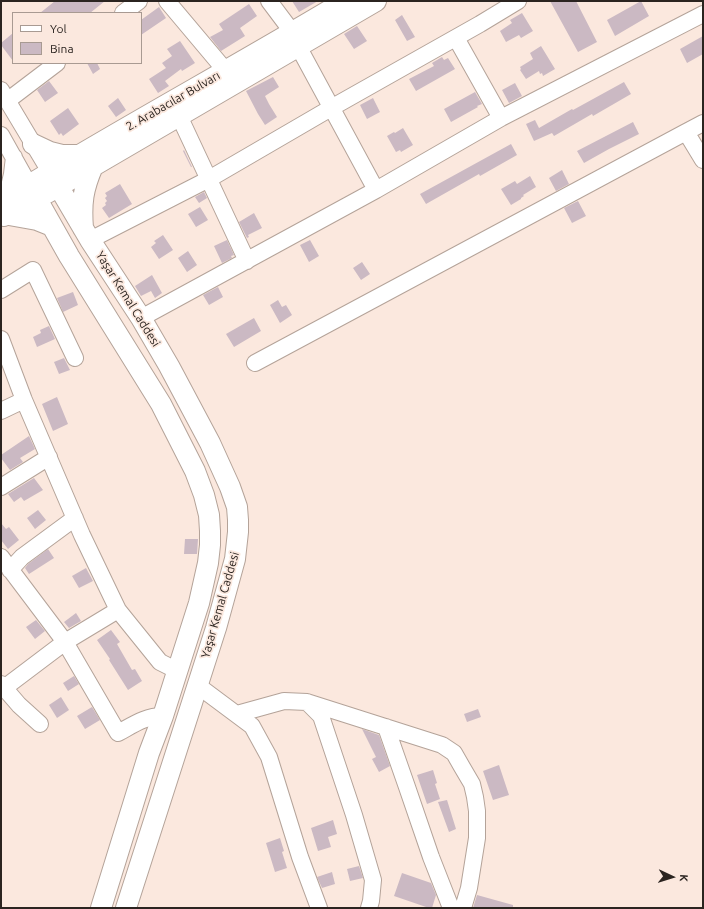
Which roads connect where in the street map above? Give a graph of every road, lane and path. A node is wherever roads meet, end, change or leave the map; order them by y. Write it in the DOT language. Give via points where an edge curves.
graph roads {
  1 [pos="139,1"];
  2 [pos="167,1"];
  3 [pos="269,1"];
  4 [pos="345,1"];
  5 [pos="376,1"];
  6 [pos="518,1"];
  7 [pos="124,12"];
  8 [pos="703,14"];
  9 [pos="456,38"];
  10 [pos="295,39"];
  11 [pos="55,64"];
  12 [pos="225,70"];
  13 [pos="4,96"];
  14 [pos="331,108"];
  15 [pos="501,118"];
  16 [pos="181,120"];
  17 [pos="703,122"];
  18 [pos="686,132"];
  19 [pos="1,135"];
  20 [pos="33,144"];
  21 [pos="14,157"];
  22 [pos="87,160"];
  23 [pos="703,160"];
  24 [pos="54,179"];
  25 [pos="209,179"];
  26 [pos="376,190"];
  27 [pos="32,192"];
  28 [pos="3,210"];
  29 [pos="52,226"];
  30 [pos="87,234"];
  31 [pos="247,261"];
  32 [pos="1,290"];
  33 [pos="141,318"];
  34 [pos="1,339"];
  35 [pos="76,358"];
  36 [pos="255,363"];
  37 [pos="24,400"];
  38 [pos="1,410"];
  39 [pos="49,457"];
  40 [pos="1,487"];
  41 [pos="75,518"];
  42 [pos="5,564"];
  43 [pos="118,610"];
  44 [pos="65,642"];
  45 [pos="178,671"];
  46 [pos="197,685"];
  47 [pos="2,686"];
  48 [pos="307,702"];
  49 [pos="237,714"];
  50 [pos="163,716"];
  51 [pos="40,724"];
  52 [pos="386,728"];
  53 [pos="100,908"];
  54 [pos="126,908"];
  55 [pos="319,908"];
  56 [pos="369,908"];
  57 [pos="451,908"];
  58 [pos="463,908"];
  1 -- 7 [label="street"];
  2 -- 12 [label="street"];
  3 -- 10 [label="street"];
  4 -- 10 [label="main road, 2. Arabacılar Bulvarı"];
  5 -- 10 [label="main road"];
  6 -- 9 [label="street"];
  8 -- 15 [label="street"];
  9 -- 14 [label="street"];
  9 -- 15 [label="street"];
  10 -- 12 [label="main road, 2. Arabacılar Bulvarı"];
  10 -- 14 [label="street"];
  10 -- 22 [label="main road"];
  11 -- 13 [label="street"];
  12 -- 22 [label="main road, 2. Arabacılar Bulvarı"];
  13 -- 20 [label="street"];
  14 -- 25 [label="street"];
  14 -- 26 [label="street"];
  15 -- 26 [label="street"];
  16 -- 25 [label="street"];
  17 -- 18 [label="street"];
  18 -- 23 [label="street"];
  18 -- 36 [label="street"];
  19 -- 21 [label="street"];
  20 -- 22 [label="main road" via="62,156"];
  20 -- 24 [label="street"];
  21 -- 27 [label="street"];
  21 -- 28 [label="street"];
  22 -- 24 [label="main road"];
  22 -- 30 [label="main road" via="82,210"];
  24 -- 27 [label="main road"];
  24 -- 30 [label="main road, Yaşar Kemal Caddesi"];
  25 -- 30 [label="street"];
  25 -- 31 [label="street"];
  26 -- 31 [label="street"];
  27 -- 28 [label="street"];
  27 -- 29 [label="main road, Yaşar Kemal Caddesi"];
  28 -- 29 [label="main road"];
  29 -- 45 [label="main road, Yaşar Kemal Caddesi" via="162,404 204,495 210,531 208,563 199,603"];
  30 -- 33 [label="main road, Yaşar Kemal Caddesi"];
  31 -- 33 [label="street"];
  32 -- 35 [label="street" via="32,270"];
  33 -- 46 [label="main road, Yaşar Kemal Caddesi" via="210,443 237,507 235,559"];
  34 -- 37 [label="street"];
  37 -- 38 [label="street"];
  37 -- 39 [label="street"];
  39 -- 40 [label="street"];
  39 -- 41 [label="street"];
  41 -- 42 [label="street" via="22,558"];
  41 -- 43 [label="street"];
  42 -- 44 [label="street"];
  43 -- 44 [label="street"];
  43 -- 45 [label="street" via="160,662"];
  44 -- 47 [label="street"];
  44 -- 50 [label="street" via="118,733 146,719"];
  45 -- 50 [label="main road, Yaşar Kemal Caddesi"];
  46 -- 49 [label="street"];
  46 -- 54 [label="main road, Yaşar Kemal Caddesi"];
  47 -- 51 [label="street"];
  48 -- 49 [label="street" via="284,701"];
  48 -- 52 [label="street"];
  48 -- 56 [label="street" via="321,716 354,815 373,880"];
  49 -- 55 [label="street" via="252,726 268,757"];
  50 -- 53 [label="main road, Yaşar Kemal Caddesi"];
  52 -- 57 [label="street"];
  52 -- 58 [label="street" via="442,745 454,753 472,784 478,810 477,838"];
}
